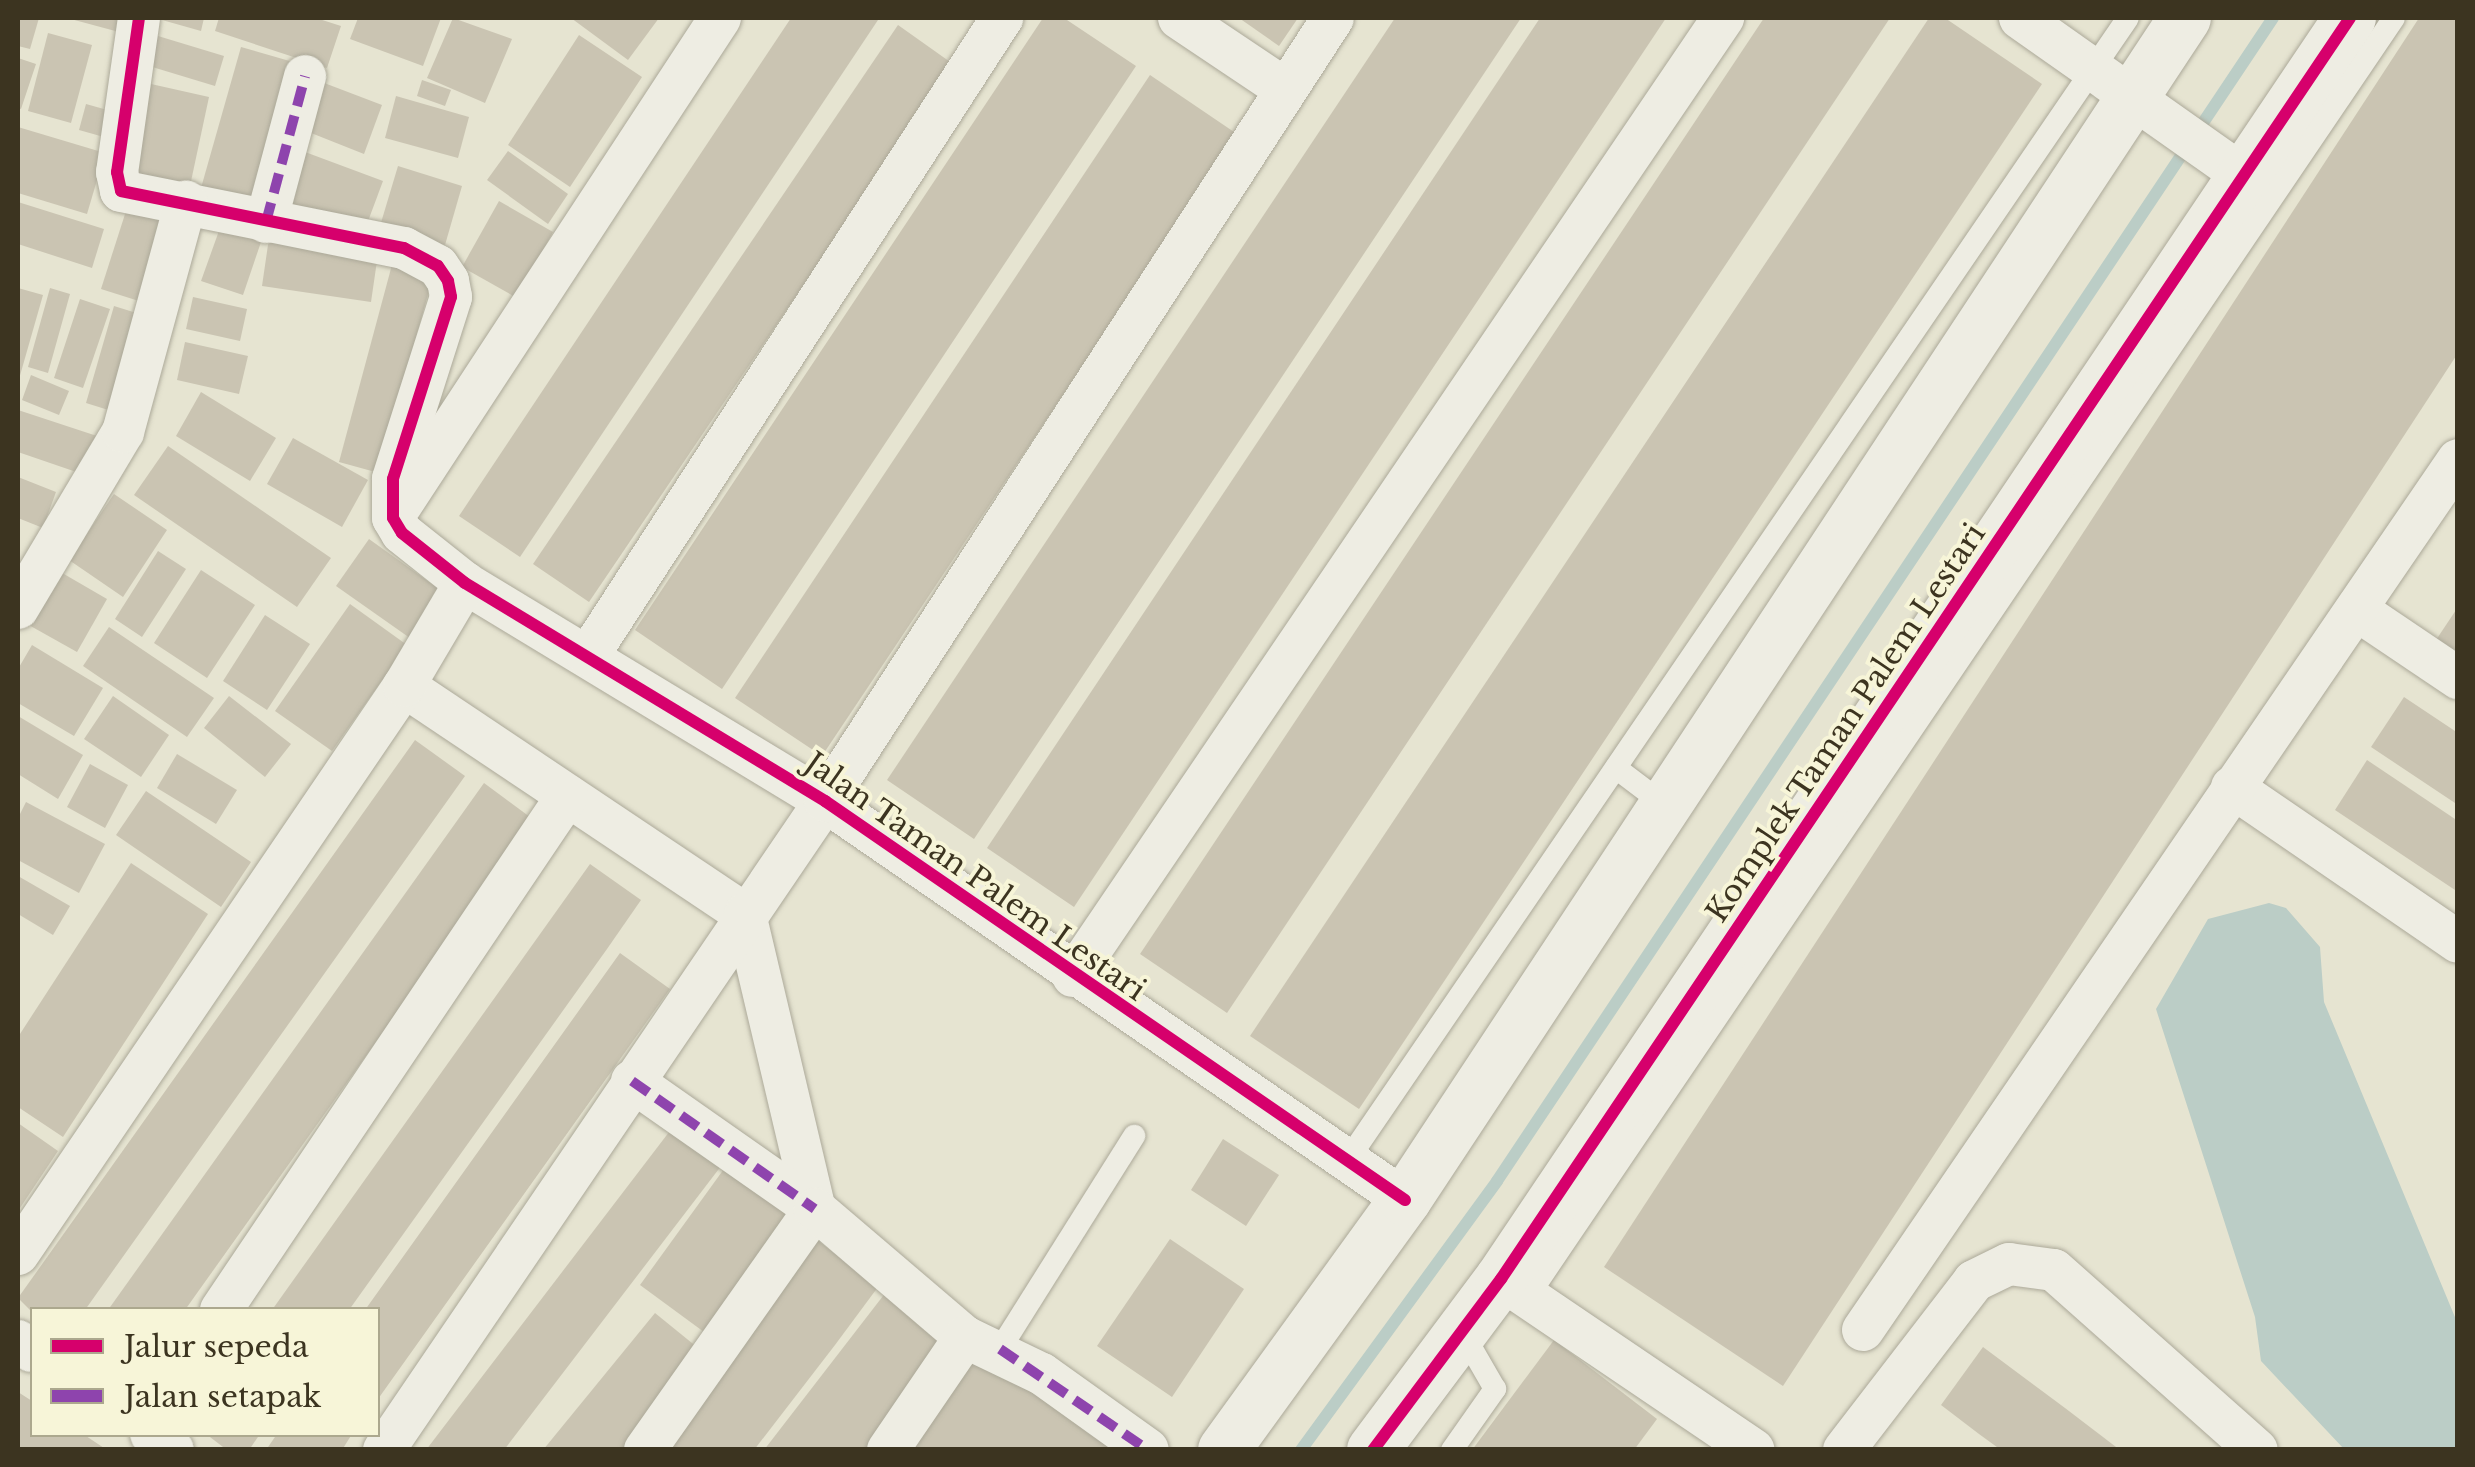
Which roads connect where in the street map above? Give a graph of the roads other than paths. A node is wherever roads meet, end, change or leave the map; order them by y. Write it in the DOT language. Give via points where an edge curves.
graph roads {
  1 [pos="139,18"];
  2 [pos="720,18"];
  3 [pos="1002,18"];
  4 [pos="1179,18"];
  5 [pos="1333,18"];
  6 [pos="1723,18"];
  7 [pos="2020,18"];
  8 [pos="2128,18"];
  9 [pos="2185,18"];
  10 [pos="2350,18"];
  11 [pos="2394,18"];
  12 [pos="305,76"];
  13 [pos="1285,90"];
  14 [pos="2131,94"];
  15 [pos="2247,179"];
  16 [pos="186,201"];
  17 [pos="266,222"];
  18 [pos="1864,405"];
  19 [pos="1910,436"];
  20 [pos="2458,460"];
  21 [pos="394,518"];
  22 [pos="33,551"];
  23 [pos="466,583"];
  24 [pos="18,608"];
  25 [pos="2357,610"];
  26 [pos="588,656"];
  27 [pos="2458,678"];
  28 [pos="404,686"];
  29 [pos="1616,768"];
  30 [pos="2232,787"];
  31 [pos="566,796"];
  32 [pos="825,801"];
  33 [pos="1666,806"];
  34 [pos="745,914"];
  35 [pos="2458,942"];
  36 [pos="1072,976"];
  37 [pos="632,1081"];
  38 [pos="1134,1136"];
  39 [pos="1347,1161"];
  40 [pos="1405,1200"];
  41 [pos="815,1209"];
  42 [pos="18,1254"];
  43 [pos="1513,1289"];
  44 [pos="223,1307"];
  45 [pos="1461,1330"];
  46 [pos="1864,1330"];
  47 [pos="982,1343"];
  48 [pos="384,1450"];
  49 [pos="645,1450"];
  50 [pos="888,1450"];
  51 [pos="1148,1450"];
  52 [pos="1224,1450"];
  53 [pos="1373,1450"];
  54 [pos="1452,1450"];
  55 [pos="1754,1450"];
  56 [pos="1844,1450"];
  57 [pos="2257,1450"];
  1 -- 16 [label="street" via="118,184 128,194"];
  2 -- 21 [label="street"];
  3 -- 26 [label="street"];
  4 -- 13 [label="street"];
  5 -- 13 [label="street"];
  6 -- 36 [label="street"];
  7 -- 14 [label="street"];
  8 -- 14 [label="lane"];
  9 -- 14 [label="street"];
  10 -- 15 [label="street, Komplek Taman Palem Lestari"];
  11 -- 15 [label="lane"];
  12 -- 17 [label="street"];
  13 -- 32 [label="street"];
  14 -- 15 [label="street"];
  14 -- 18 [label="lane"];
  14 -- 19 [label="street"];
  15 -- 43 [label="street, Komplek Taman Palem Lestari"];
  16 -- 17 [label="street"];
  16 -- 22 [label="street" via="123,432"];
  17 -- 21 [label="street" via="404,248 438,266 448,281 450,297 393,479"];
  18 -- 19 [label="lane"];
  18 -- 29 [label="lane"];
  19 -- 33 [label="street"];
  20 -- 25 [label="street"];
  21 -- 23 [label="street, Jalan Taman Palem Lestari" via="402,533"];
  22 -- 24 [label="street"];
  23 -- 26 [label="street, Jalan Taman Palem Lestari"];
  23 -- 28 [label="street"];
  25 -- 27 [label="street"];
  25 -- 30 [label="street"];
  26 -- 32 [label="street, Jalan Taman Palem Lestari"];
  28 -- 31 [label="street"];
  28 -- 42 [label="street"];
  29 -- 33 [label="lane"];
  29 -- 39 [label="lane"];
  30 -- 35 [label="street"];
  30 -- 46 [label="street"];
  31 -- 34 [label="street"];
  31 -- 44 [label="street"];
  32 -- 34 [label="street"];
  32 -- 36 [label="street, Jalan Taman Palem Lestari"];
  33 -- 40 [label="street"];
  34 -- 37 [label="street"];
  34 -- 41 [label="street"];
  36 -- 39 [label="street, Jalan Taman Palem Lestari"];
  37 -- 41 [label="street"];
  37 -- 48 [label="street"];
  38 -- 47 [label="lane"];
  39 -- 40 [label="street, Jalan Taman Palem Lestari"];
  40 -- 52 [label="street"];
  41 -- 47 [label="street"];
  41 -- 49 [label="street"];
  43 -- 45 [label="street, Komplek Taman Palem Lestari"];
  43 -- 55 [label="street"];
  45 -- 53 [label="street, Komplek Taman Palem Lestari"];
  45 -- 54 [label="lane" via="1494,1389"];
  47 -- 50 [label="street"];
  47 -- 51 [label="street"];
  56 -- 57 [label="street" via="1974,1282 2009,1264 2054,1270"];
}
